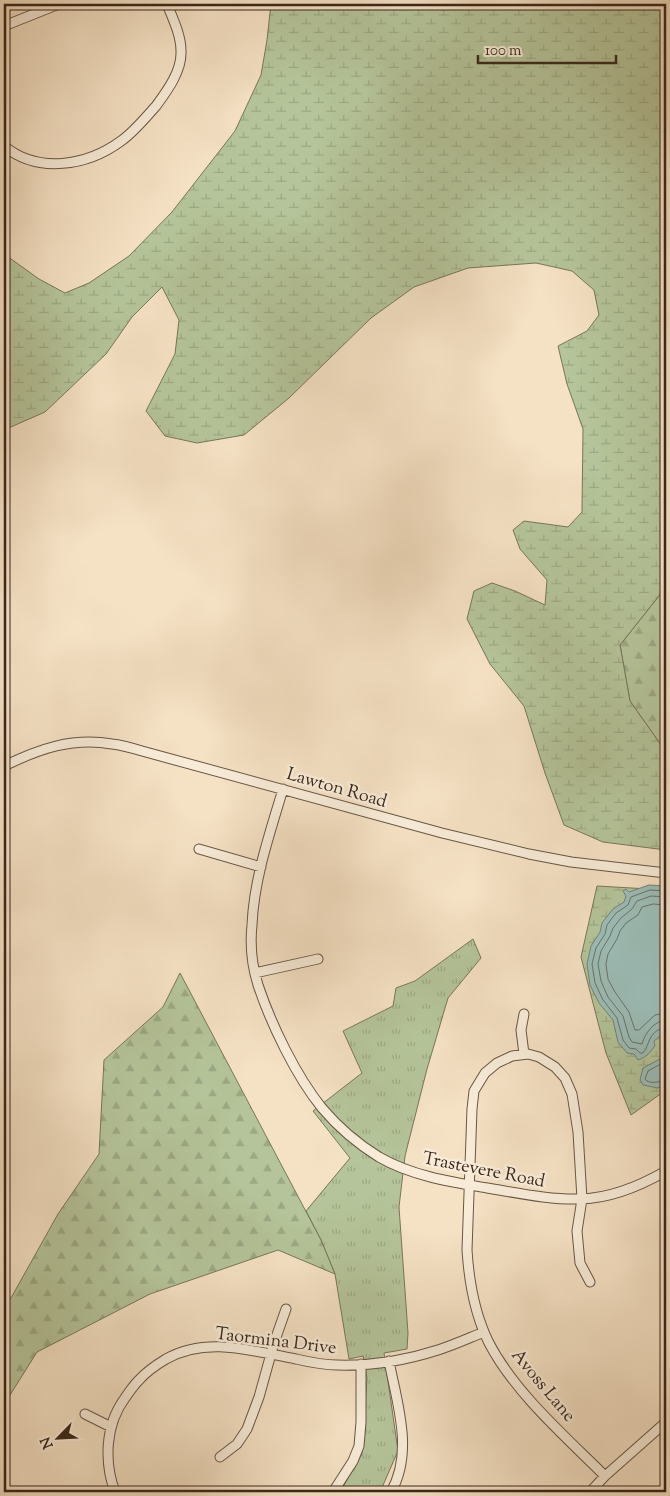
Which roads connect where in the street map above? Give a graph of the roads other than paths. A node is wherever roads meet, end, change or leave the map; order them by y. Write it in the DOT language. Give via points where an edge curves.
graph roads {
  1 [pos="59,4"];
  2 [pos="167,4"];
  3 [pos="4,26"];
  4 [pos="4,146"];
  5 [pos="4,766"];
  6 [pos="283,789"];
  7 [pos="200,850"];
  8 [pos="261,867"];
  9 [pos="666,873"];
  10 [pos="318,960"];
  11 [pos="255,973"];
  12 [pos="524,1014"];
  13 [pos="524,1054"];
  14 [pos="666,1173"];
  15 [pos="470,1185"];
  16 [pos="582,1199"];
  17 [pos="590,1282"];
  18 [pos="286,1309"];
  19 [pos="484,1332"];
  20 [pos="271,1355"];
  21 [pos="389,1360"];
  22 [pos="361,1364"];
  23 [pos="85,1414"];
  24 [pos="666,1422"];
  25 [pos="111,1427"];
  26 [pos="220,1458"];
  27 [pos="605,1476"];
  28 [pos="115,1492"];
  29 [pos="333,1492"];
  30 [pos="391,1492"];
  31 [pos="590,1492"];
  1 -- 3 [label="street"];
  2 -- 4 [label="street" via="181,52 178,68 165,95 122,141 100,155 63,164 28,160"];
  5 -- 6 [label="street, Lawton Road" via="57,744 111,744"];
  6 -- 8 [label="street, Trastevere Road"];
  6 -- 9 [label="street, Lawton Road" via="529,854"];
  7 -- 8 [label="street"];
  8 -- 11 [label="street, Trastevere Road" via="252,924"];
  10 -- 11 [label="street"];
  11 -- 15 [label="street, Trastevere Road" via="276,1030 302,1081 349,1136 401,1168"];
  12 -- 13 [label="street" via="521,1030"];
  13 -- 15 [label="street, Avoss Lane" via="497,1063 485,1073 474,1091"];
  13 -- 16 [label="street" via="539,1057 555,1067 565,1078 572,1094"];
  14 -- 16 [label="street, Trastevere Road" via="634,1188"];
  15 -- 16 [label="street, Trastevere Road" via="553,1198"];
  15 -- 19 [label="street, Avoss Lane" via="468,1267 475,1306"];
  16 -- 17 [label="street" via="576,1231 580,1263"];
  18 -- 20 [label="street"];
  19 -- 21 [label="street, Taormina Drive" via="438,1350"];
  19 -- 27 [label="street, Avoss Lane" via="508,1373 540,1411"];
  20 -- 22 [label="street, Taormina Drive" via="324,1364"];
  20 -- 25 [label="street, Taormina Drive" via="216,1346 175,1354 138,1380 122,1401"];
  20 -- 26 [label="street" via="247,1429 237,1444"];
  21 -- 22 [label="street, Taormina Drive"];
  21 -- 30 [label="street" via="404,1446"];
  22 -- 29 [label="street" via="359,1446"];
  23 -- 25 [label="street"];
  24 -- 27 [label="street"];
  25 -- 28 [label="street, Taormina Drive" via="108,1457"];
  27 -- 31 [label="street"];
}
